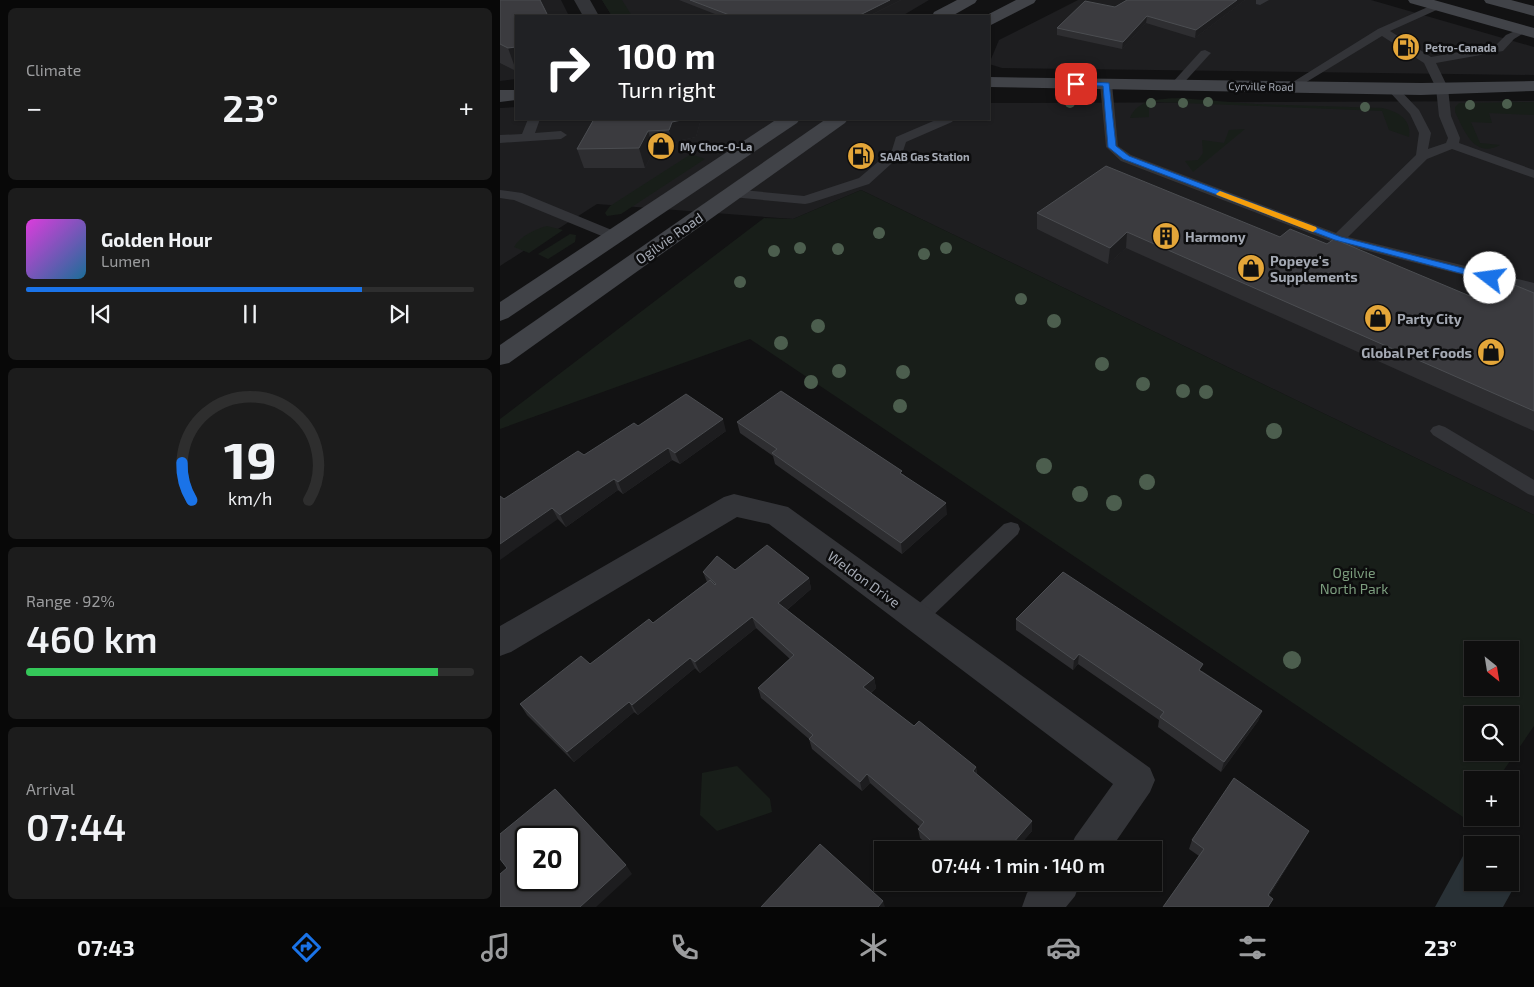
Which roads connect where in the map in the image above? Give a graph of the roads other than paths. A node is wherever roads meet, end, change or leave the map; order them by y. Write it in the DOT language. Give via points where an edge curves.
graph roads {
  1 [pos="582,0"];
  2 [pos="969,0"];
  3 [pos="1028,0"];
  4 [pos="1416,0"];
  5 [pos="1492,0"];
  6 [pos="1438,6"];
  7 [pos="1534,11"];
  8 [pos="590,15"];
  9 [pos="942,15"];
  10 [pos="990,20"];
  11 [pos="1382,31"];
  12 [pos="1529,32"];
  13 [pos="1205,53"];
  14 [pos="1429,60"];
  15 [pos="990,75"];
  16 [pos="990,82"];
  17 [pos="1022,82"];
  18 [pos="1106,84"];
  19 [pos="1176,85"];
  20 [pos="1534,86"];
  21 [pos="1290,87"];
  22 [pos="1392,88"];
  23 [pos="1442,88"];
  24 [pos="515,95"];
  25 [pos="500,96"];
  26 [pos="534,120"];
  27 [pos="788,120"];
  28 [pos="837,120"];
  29 [pos="946,120"];
  30 [pos="561,135"];
  31 [pos="527,137"];
  32 [pos="500,139"];
  33 [pos="1452,145"];
  34 [pos="1422,156"];
  35 [pos="1534,174"];
  36 [pos="732,193"];
  37 [pos="500,194"];
  38 [pos="614,236"];
  39 [pos="1338,238"];
  40 [pos="1534,288"];
  41 [pos="500,312"];
  42 [pos="500,357"];
  43 [pos="1440,431"];
  44 [pos="1534,489"];
  45 [pos="1011,529"];
  46 [pos="917,618"];
  47 [pos="500,642"];
  48 [pos="1094,841"];
  49 [pos="1054,891"];
  50 [pos="1041,907"];
  1 -- 8 [label="street"];
  2 -- 9 [label="main road"];
  3 -- 10 [label="main road"];
  4 -- 6 [label="main road"];
  5 -- 7 [label="main road"];
  6 -- 11 [label="lane"];
  6 -- 12 [label="main road"];
  11 -- 14 [label="lane"];
  11 -- 21 [label="lane"];
  12 -- 14 [label="lane" via="1510,37 1499,49"];
  13 -- 19 [label="lane"];
  14 -- 23 [label="lane"];
  15 -- 17 [label="main road"];
  16 -- 17 [label="main road, Cyrville Road"];
  17 -- 18 [label="main road, Cyrville Road"];
  18 -- 19 [label="main road, Cyrville Road"];
  18 -- 39 [label="lane" via="1112,147 1126,158"];
  19 -- 21 [label="main road, Cyrville Road"];
  20 -- 23 [label="main road, Cyrville Road"];
  21 -- 22 [label="main road, Cyrville Road"];
  22 -- 23 [label="main road, Cyrville Road"];
  22 -- 34 [label="lane" via="1415,113 1425,133"];
  23 -- 33 [label="lane" via="1445,116 1454,138"];
  24 -- 25 [label="main road"];
  26 -- 31 [label="lane"];
  27 -- 38 [label="main road"];
  28 -- 36 [label="main road, Ogilvie Road"];
  29 -- 36 [label="lane" via="900,140 898,152 864,181 805,200"];
  30 -- 31 [label="lane"];
  31 -- 32 [label="lane"];
  33 -- 34 [label="lane"];
  33 -- 35 [label="lane"];
  34 -- 39 [label="lane"];
  36 -- 42 [label="main road, Ogilvie Road"];
  37 -- 38 [label="lane" via="517,196"];
  38 -- 41 [label="main road"];
  39 -- 40 [label="lane"];
  43 -- 44 [label="lane"];
  45 -- 46 [label="lane"];
  46 -- 47 [label="street, Weldon Drive" via="778,515 734,505"];
  46 -- 48 [label="street, Weldon Drive" via="1137,780"];
  49 -- 50 [label="street"];
}
